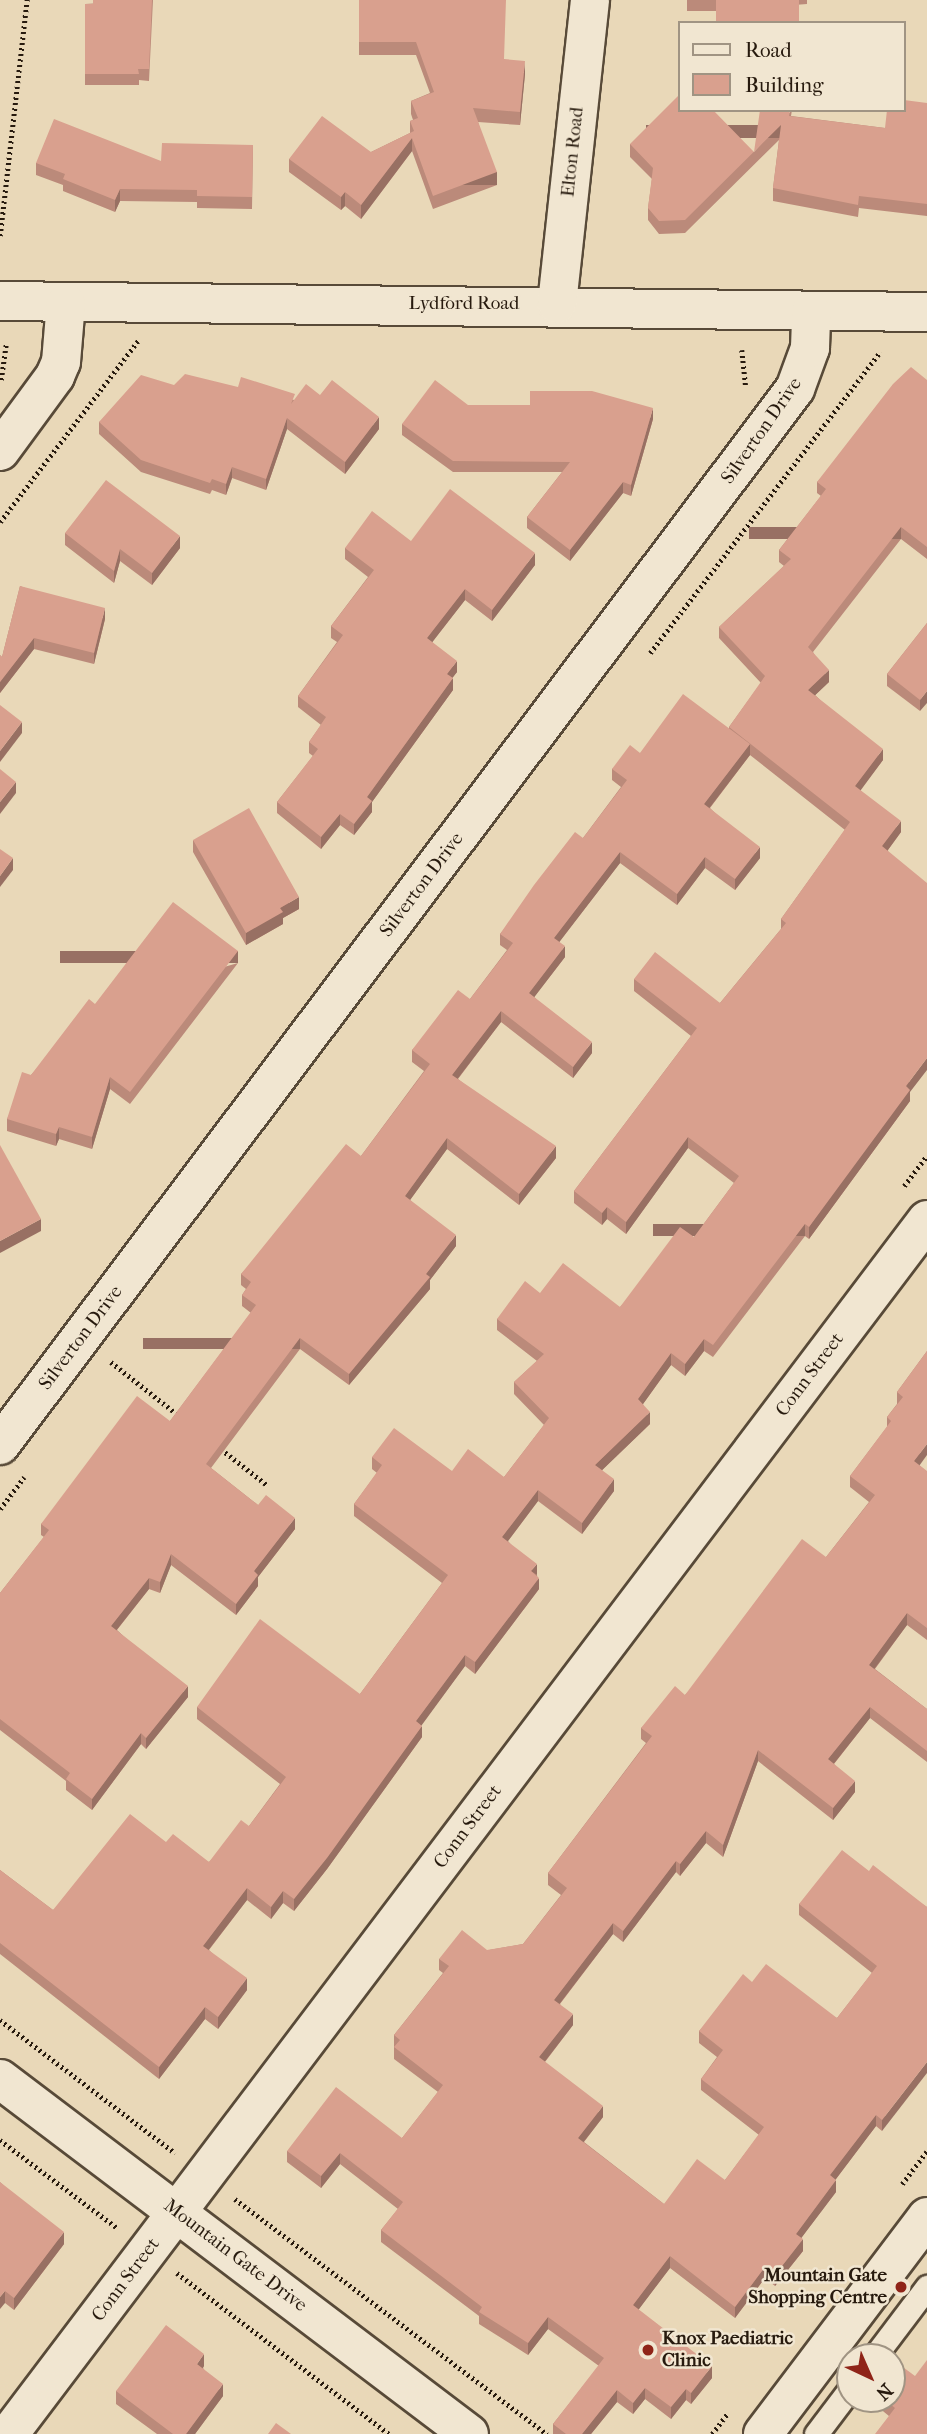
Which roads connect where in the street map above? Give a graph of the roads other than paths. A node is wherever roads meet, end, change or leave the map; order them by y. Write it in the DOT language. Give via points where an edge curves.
graph roads {
  1 [pos="590,0"];
  2 [pos="0,302"];
  3 [pos="66,303"];
  4 [pos="557,304"];
  5 [pos="811,312"];
  6 [pos="927,312"];
  7 [pos="0,451"];
  8 [pos="927,1220"];
  9 [pos="0,1445"];
  10 [pos="0,2079"];
  11 [pos="177,2213"];
  12 [pos="927,2217"];
  13 [pos="927,2287"];
  14 [pos="885,2343"];
  15 [pos="836,2408"];
  16 [pos="9,2434"];
  17 [pos="469,2434"];
  18 [pos="763,2434"];
  19 [pos="816,2434"];
  1 -- 4 [label="street, Elton Road"];
  2 -- 3 [label="street, Lydford Road"];
  3 -- 4 [label="street, Lydford Road"];
  3 -- 7 [label="street" via="61,362 55,376"];
  4 -- 5 [label="street, Lydford Road"];
  5 -- 6 [label="street, Lydford Road"];
  5 -- 9 [label="street, Silverton Drive" via="810,348 795,389"];
  8 -- 11 [label="street, Conn Street"];
  10 -- 11 [label="street, Mountain Gate Drive"];
  11 -- 16 [label="street, Conn Street"];
  11 -- 17 [label="street, Mountain Gate Drive"];
  12 -- 18 [label="street"];
  13 -- 14 [label="lane"];
  15 -- 19 [label="lane"];
}
